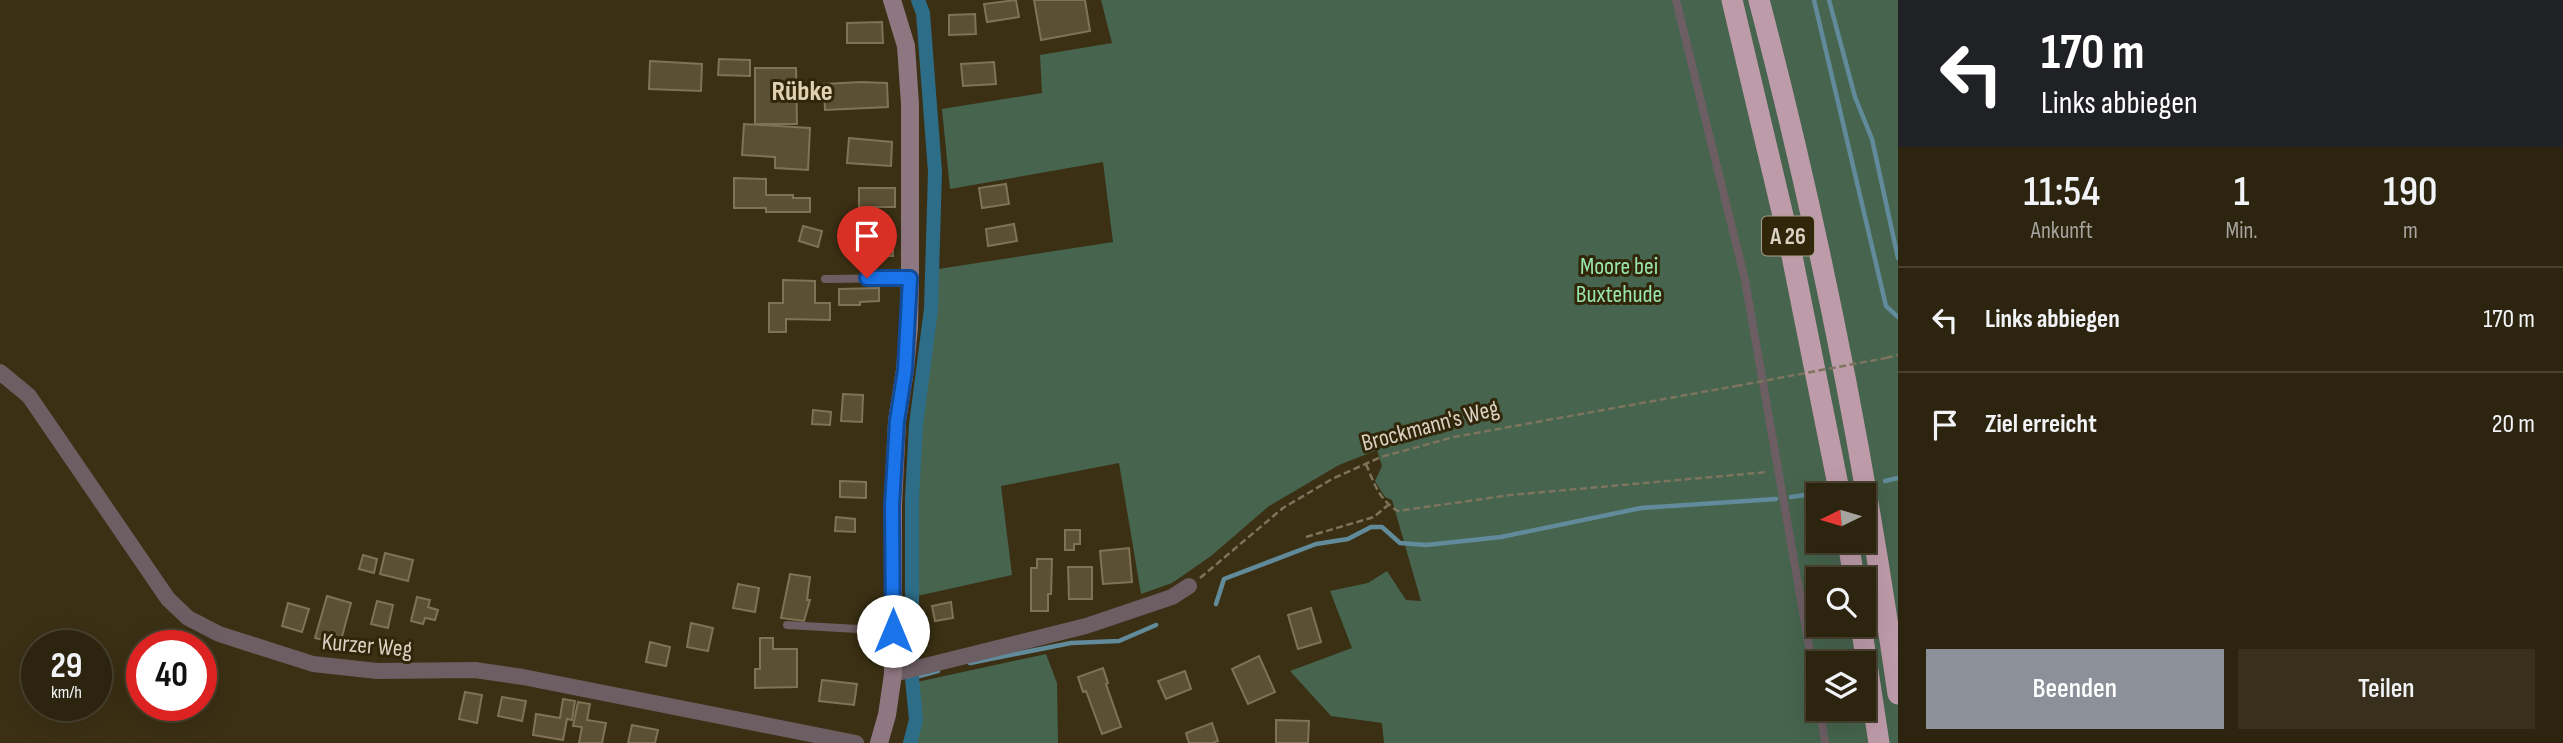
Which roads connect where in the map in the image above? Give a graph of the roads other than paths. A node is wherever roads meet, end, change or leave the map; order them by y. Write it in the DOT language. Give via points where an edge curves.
graph roads {
  1 [pos="892,0"];
  2 [pos="1676,0"];
  3 [pos="1732,0"];
  4 [pos="1759,0"];
  5 [pos="910,278"];
  6 [pos="825,279"];
  7 [pos="0,372"];
  8 [pos="1838,483"];
  9 [pos="1189,586"];
  10 [pos="787,625"];
  11 [pos="893,631"];
  12 [pos="1863,637"];
  13 [pos="1810,651"];
  14 [pos="899,672"];
  15 [pos="1898,694"];
  16 [pos="1822,721"];
  17 [pos="856,743"];
  18 [pos="879,743"];
  19 [pos="1825,743"];
  20 [pos="1879,743"];
  1 -- 5 [label="street" via="906,46 910,104"];
  2 -- 13 [label="lane" via="1745,280"];
  3 -- 8 [label="highway, A 26" via="1789,241"];
  4 -- 15 [label="highway, A 26" via="1805,192 1866,492"];
  5 -- 6 [label="lane"];
  5 -- 11 [label="street" via="892,505"];
  7 -- 17 [label="street, Kurzer Weg" via="29,396 168,599 188,618 219,634 313,664 377,671 499,673"];
  9 -- 14 [label="street" via="1172,597 1086,626"];
  10 -- 11 [label="lane"];
  11 -- 14 [label="street"];
  12 -- 20 [label="highway"];
  14 -- 18 [label="street"];
  16 -- 19 [label="lane"];
}
